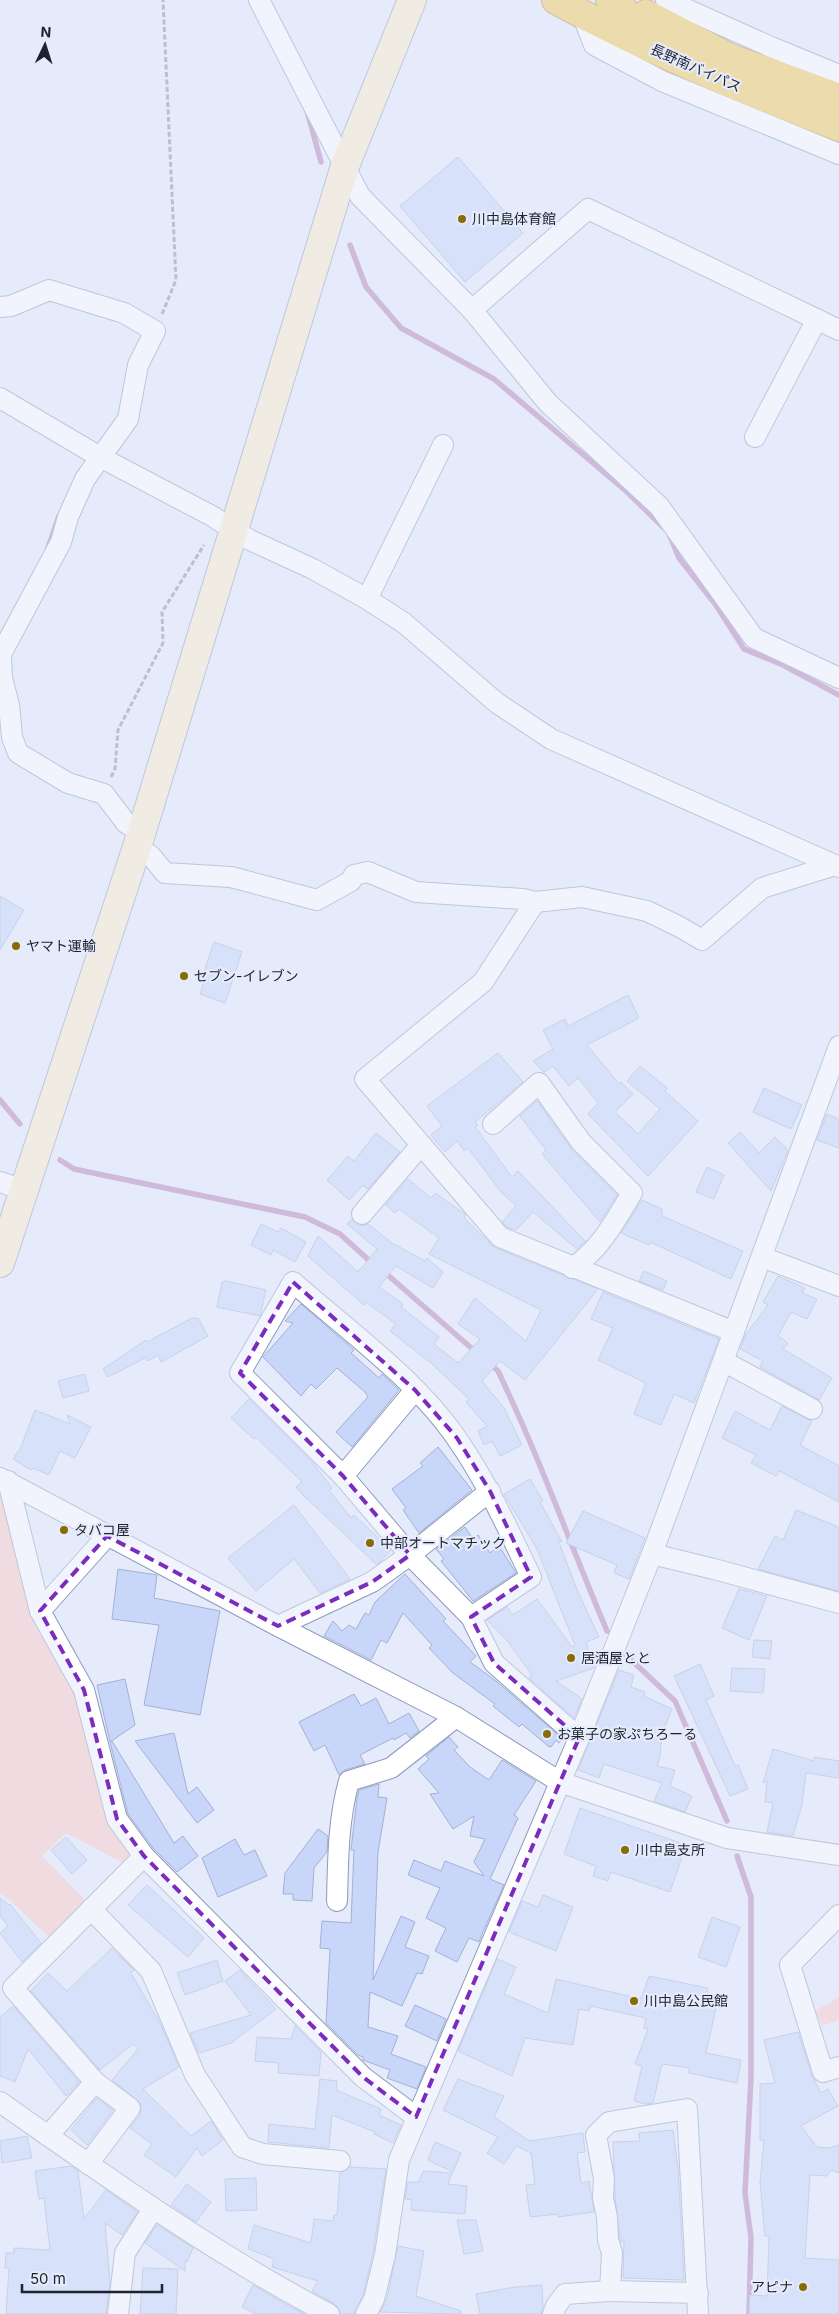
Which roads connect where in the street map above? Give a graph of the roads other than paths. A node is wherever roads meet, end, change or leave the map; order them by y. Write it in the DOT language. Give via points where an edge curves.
graph roads {
  1 [pos="259,0"];
  2 [pos="412,0"];
  3 [pos="556,0"];
  4 [pos="666,0"];
  5 [pos="615,3"];
  6 [pos="582,14"];
  7 [pos="839,75"];
  8 [pos="839,98"];
  9 [pos="839,116"];
  10 [pos="839,127"];
  11 [pos="839,154"];
  12 [pos="345,166"];
  13 [pos="0,307"];
  14 [pos="472,310"];
  15 [pos="817,319"];
  16 [pos="839,330"];
  17 [pos="0,399"];
  18 [pos="755,437"];
  19 [pos="443,445"];
  20 [pos="100,456"];
  21 [pos="234,532"];
  22 [pos="367,599"];
  23 [pos="839,678"];
  24 [pos="139,840"];
  25 [pos="837,866"];
  26 [pos="535,902"];
  27 [pos="839,1046"];
  28 [pos="493,1124"];
  29 [pos="421,1145"];
  30 [pos="12,1186"];
  31 [pos="362,1214"];
  32 [pos="762,1257"];
  33 [pos="0,1263"];
  34 [pos="572,1268"];
  35 [pos="839,1286"];
  36 [pos="734,1332"];
  37 [pos="723,1361"];
  38 [pos="416,1390"];
  39 [pos="812,1409"];
  40 [pos="344,1476"];
  41 [pos="4,1480"];
  42 [pos="490,1491"];
  43 [pos="107,1536"];
  44 [pos="652,1554"];
  45 [pos="410,1555"];
  46 [pos="839,1604"];
  47 [pos="40,1611"];
  48 [pos="471,1617"];
  49 [pos="278,1626"];
  50 [pos="456,1717"];
  51 [pos="579,1738"];
  52 [pos="560,1782"];
  53 [pos="839,1855"];
  54 [pos="144,1856"];
  55 [pos="337,1901"];
  56 [pos="92,1909"];
  57 [pos="839,1916"];
  58 [pos="839,2067"];
  59 [pos="95,2082"];
  60 [pos="0,2102"];
  61 [pos="416,2117"];
  62 [pos="48,2136"];
  63 [pos="340,2161"];
  64 [pos="88,2164"];
  65 [pos="152,2209"];
  66 [pos="610,2291"];
  67 [pos="698,2293"];
  68 [pos="118,2314"];
  69 [pos="329,2314"];
  70 [pos="366,2314"];
  71 [pos="554,2314"];
  72 [pos="698,2314"];
  1 -- 12 [label="street"];
  2 -- 12 [label="street"];
  3 -- 6 [label="highway, 長野南バイパス"];
  4 -- 7 [label="street"];
  5 -- 8 [label="highway" via="633,7 730,58"];
  5 -- 9 [label="highway, 長野南バイパス" via="629,18 724,69"];
  6 -- 10 [label="highway, 長野南バイパス" via="724,82"];
  6 -- 11 [label="street" via="594,45 662,81"];
  12 -- 14 [label="street" via="360,196"];
  12 -- 21 [label="street"];
  13 -- 20 [label="street" via="11,306 49,290 124,313 155,330 138,365 128,419"];
  14 -- 15 [label="street" via="588,209"];
  14 -- 23 [label="street" via="548,403 659,506 754,638"];
  15 -- 16 [label="street"];
  15 -- 18 [label="street"];
  17 -- 20 [label="street"];
  19 -- 22 [label="street"];
  20 -- 21 [label="street" via="212,516"];
  20 -- 24 [label="street" via="85,479 61,542 1,654 2,678 12,737 18,753 68,783 104,794"];
  21 -- 22 [label="street"];
  21 -- 24 [label="street"];
  22 -- 25 [label="street" via="404,623 497,704 551,739"];
  24 -- 26 [label="street" via="165,873 231,877 317,900 351,882 354,875 368,872 416,892 523,898"];
  24 -- 30 [label="street"];
  25 -- 26 [label="street" via="762,888 702,940 647,911 582,897"];
  26 -- 29 [label="street" via="483,982 365,1080"];
  27 -- 32 [label="street"];
  28 -- 34 [label="street" via="539,1083 581,1142 632,1193 606,1237"];
  29 -- 31 [label="street"];
  29 -- 34 [label="street" via="500,1237"];
  30 -- 33 [label="street"];
  32 -- 35 [label="street"];
  32 -- 36 [label="street"];
  34 -- 36 [label="street"];
  36 -- 37 [label="street"];
  37 -- 39 [label="street"];
  37 -- 44 [label="street"];
  38 -- 40 [label="street"];
  38 -- 40 [label="street" via="293,1282 240,1373"];
  38 -- 42 [label="street" via="457,1438"];
  40 -- 45 [label="street"];
  41 -- 43 [label="street"];
  41 -- 47 [label="street"];
  42 -- 45 [label="street"];
  42 -- 48 [label="street" via="530,1576"];
  43 -- 47 [label="street"];
  43 -- 49 [label="street"];
  44 -- 46 [label="street"];
  44 -- 51 [label="street"];
  45 -- 48 [label="street"];
  45 -- 49 [label="street" via="372,1582"];
  47 -- 54 [label="street" via="84,1690 117,1819"];
  48 -- 51 [label="street" via="494,1663"];
  49 -- 50 [label="street"];
  50 -- 52 [label="street"];
  50 -- 55 [label="street" via="391,1768 349,1781 338,1851"];
  51 -- 52 [label="street"];
  52 -- 53 [label="street" via="728,1838"];
  52 -- 61 [label="street"];
  54 -- 56 [label="street"];
  54 -- 61 [label="street" via="363,2076"];
  56 -- 59 [label="street" via="13,1988"];
  56 -- 63 [label="street" via="151,1970 195,2075 242,2147 263,2154"];
  57 -- 58 [label="street" via="790,1965 823,2072"];
  59 -- 62 [label="street"];
  59 -- 64 [label="street" via="130,2108"];
  60 -- 62 [label="street"];
  61 -- 70 [label="street" via="399,2160 385,2255 374,2299"];
  62 -- 64 [label="street"];
  64 -- 65 [label="street"];
  65 -- 68 [label="street" via="124,2253"];
  65 -- 69 [label="street" via="286,2292"];
  66 -- 67 [label="street"];
  66 -- 67 [label="street" via="612,2253 596,2135 609,2122 687,2108"];
  66 -- 71 [label="street" via="566,2294"];
  67 -- 72 [label="street"];
}
